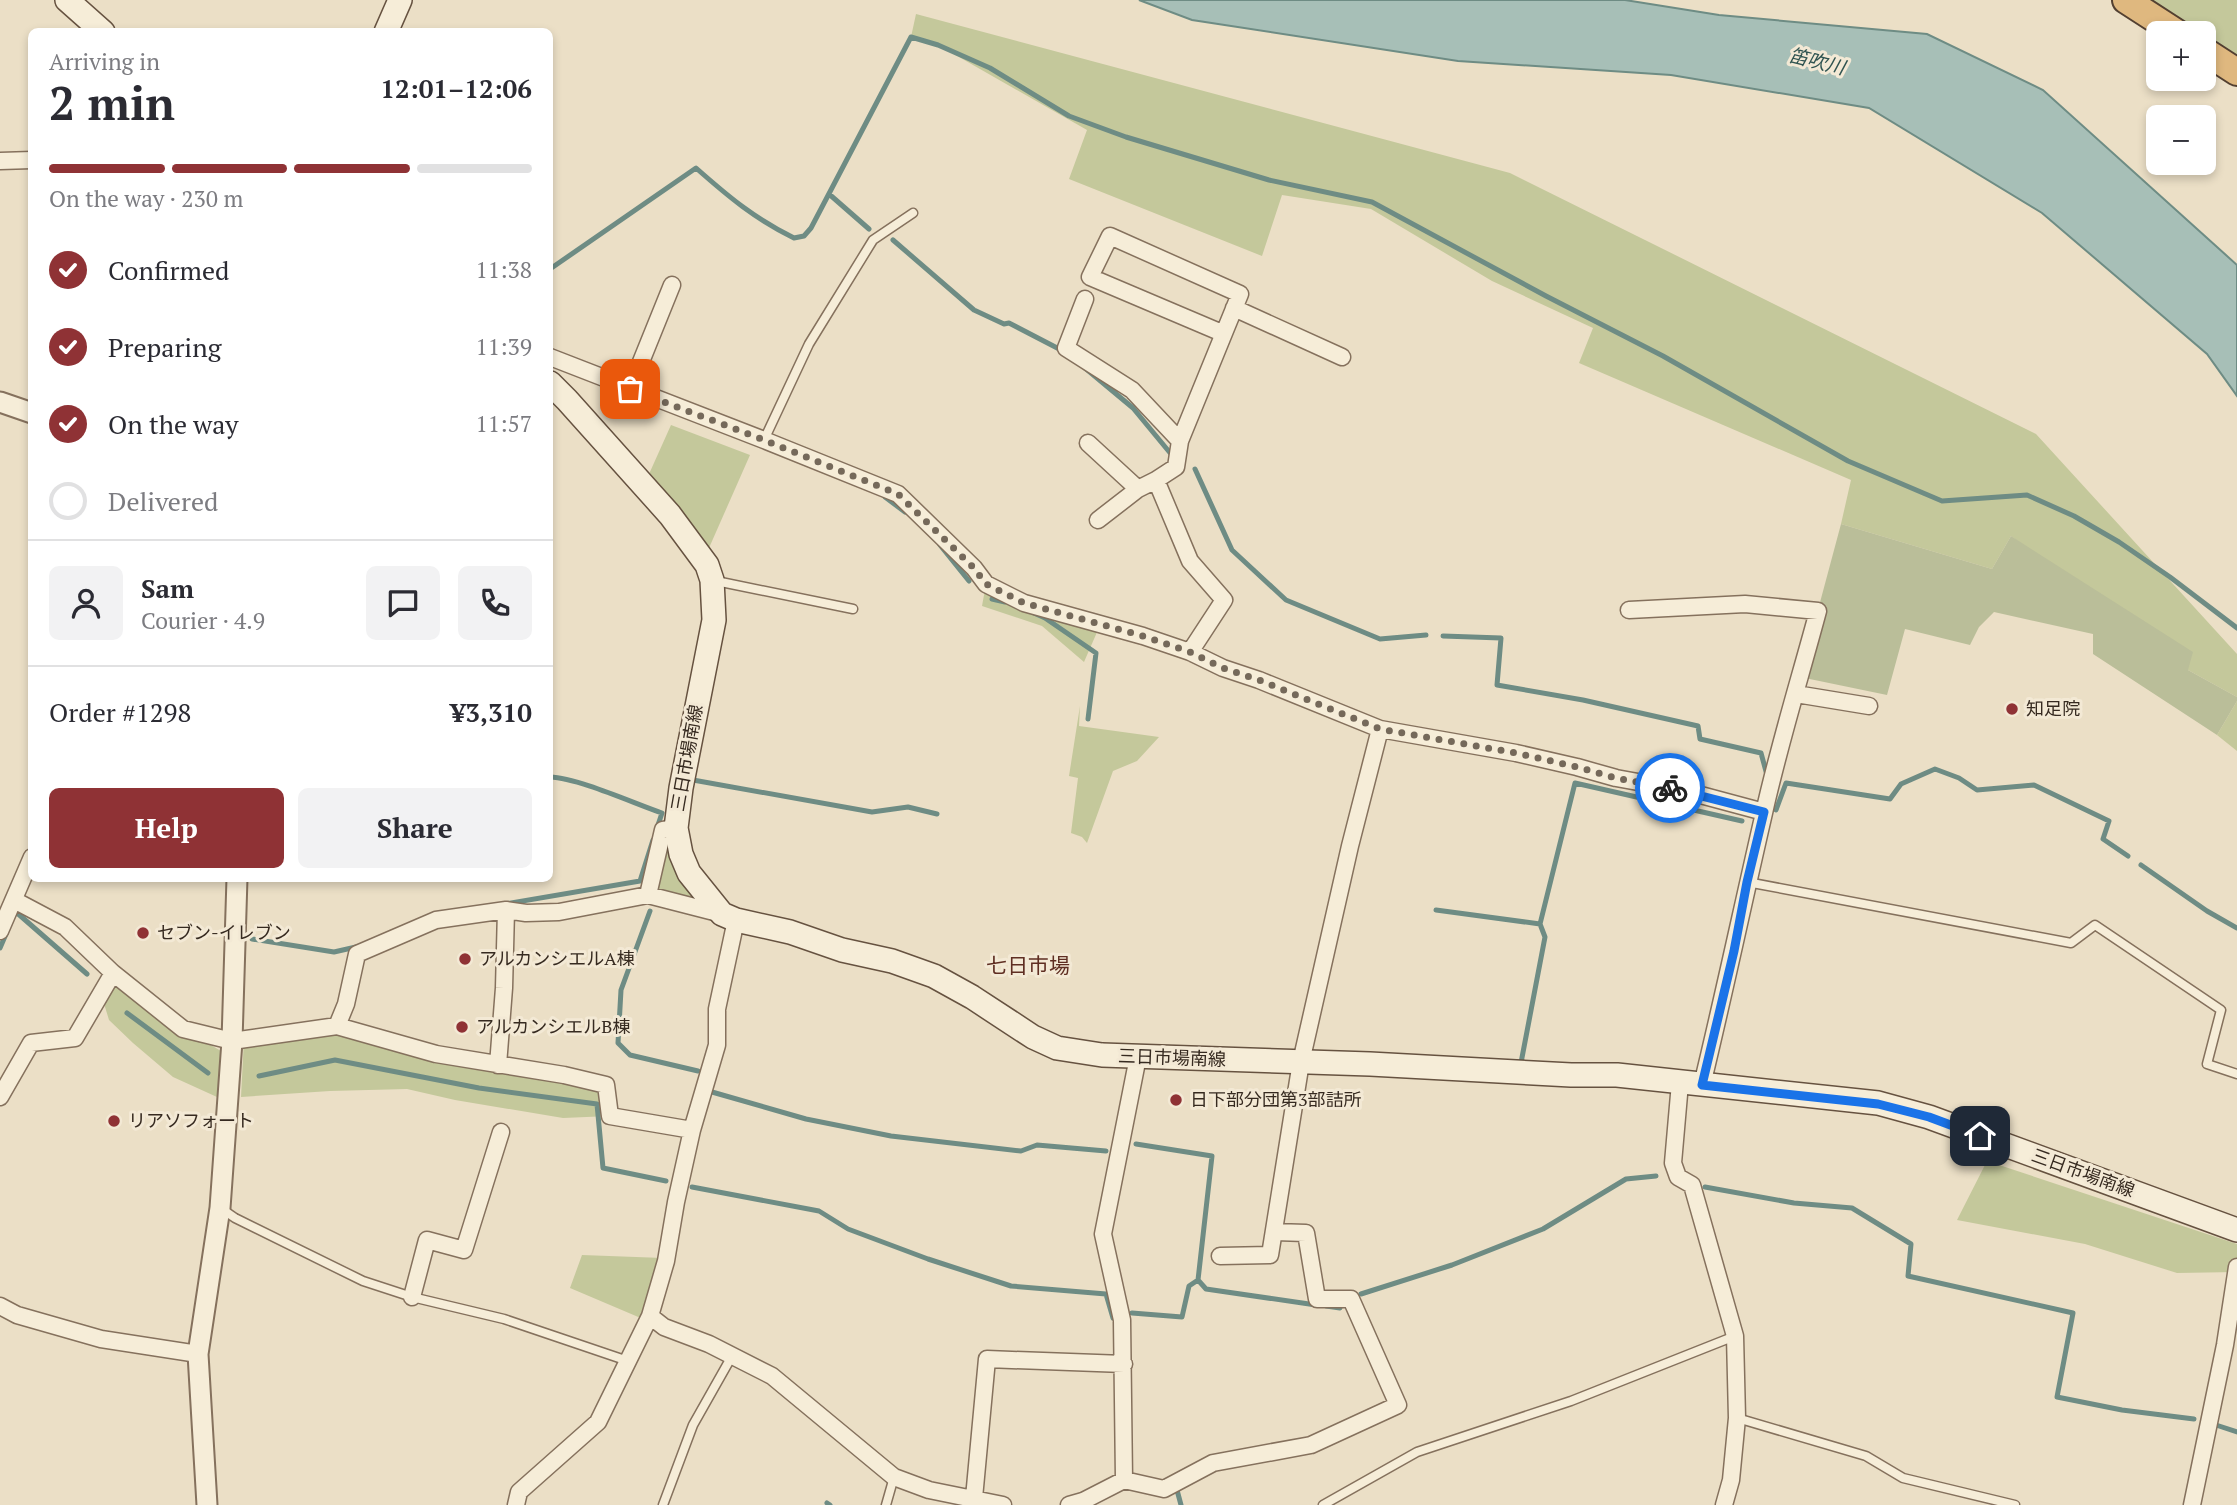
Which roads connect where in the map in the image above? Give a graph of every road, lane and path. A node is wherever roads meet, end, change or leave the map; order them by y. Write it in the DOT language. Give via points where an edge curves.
graph roads {
  1 [pos="67,0"];
  2 [pos="400,0"];
  3 [pos="2126,0"];
  4 [pos="2158,21"];
  5 [pos="98,28"];
  6 [pos="388,28"];
  7 [pos="2216,58"];
  8 [pos="2237,72"];
  9 [pos="28,160"];
  10 [pos="0,161"];
  11 [pos="913,212"];
  12 [pos="672,285"];
  13 [pos="1086,299"];
  14 [pos="1234,308"];
  15 [pos="1222,334"];
  16 [pos="1342,357"];
  17 [pos="553,358"];
  18 [pos="553,386"];
  19 [pos="630,389"];
  20 [pos="0,402"];
  21 [pos="28,412"];
  22 [pos="764,440"];
  23 [pos="1180,441"];
  24 [pos="1088,443"];
  25 [pos="1156,480"];
  26 [pos="1138,489"];
  27 [pos="1098,520"];
  28 [pos="712,580"];
  29 [pos="853,609"];
  30 [pos="1629,610"];
  31 [pos="1190,652"];
  32 [pos="1796,694"];
  33 [pos="1869,706"];
  34 [pos="1380,729"];
  35 [pos="1764,812"];
  36 [pos="676,828"];
  37 [pos="28,867"];
  38 [pos="237,882"];
  39 [pos="1747,882"];
  40 [pos="648,895"];
  41 [pos="14,900"];
  42 [pos="506,911"];
  43 [pos="729,917"];
  44 [pos="0,931"];
  45 [pos="113,972"];
  46 [pos="337,1026"];
  47 [pos="232,1041"];
  48 [pos="1138,1057"];
  49 [pos="1301,1062"];
  50 [pos="498,1065"];
  51 [pos="2237,1073"];
  52 [pos="1691,1084"];
  53 [pos="0,1097"];
  54 [pos="692,1130"];
  55 [pos="500,1132"];
  56 [pos="219,1208"];
  57 [pos="2237,1230"];
  58 [pos="1275,1232"];
  59 [pos="1220,1256"];
  60 [pos="2237,1267"];
  61 [pos="412,1297"];
  62 [pos="0,1306"];
  63 [pos="650,1316"];
  64 [pos="1735,1336"];
  65 [pos="198,1354"];
  66 [pos="732,1356"];
  67 [pos="628,1361"];
  68 [pos="1124,1364"];
  69 [pos="1737,1418"];
  70 [pos="894,1477"];
  71 [pos="1124,1480"];
  72 [pos="974,1498"];
  73 [pos="207,1505"];
  74 [pos="516,1505"];
  75 [pos="663,1505"];
  76 [pos="886,1505"];
  77 [pos="1003,1505"];
  78 [pos="1069,1505"];
  79 [pos="1323,1505"];
  80 [pos="1724,1505"];
  81 [pos="2015,1505"];
  82 [pos="2192,1505"];
  1 -- 5 [label="main road"];
  2 -- 6 [label="main road"];
  3 -- 4 [label="highway"];
  7 -- 8 [label="highway"];
  9 -- 10 [label="street"];
  11 -- 22 [label="lane" via="873,240 809,344"];
  12 -- 19 [label="street"];
  13 -- 23 [label="street" via="1066,348 1132,390"];
  14 -- 15 [label="street"];
  14 -- 15 [label="street" via="1240,294 1110,236 1090,277"];
  14 -- 16 [label="street"];
  15 -- 23 [label="street"];
  17 -- 19 [label="street"];
  18 -- 28 [label="main road, 三日市場南線" via="670,515 707,565"];
  19 -- 22 [label="street"];
  20 -- 21 [label="street"];
  22 -- 31 [label="street" via="898,494 986,584 1024,603"];
  23 -- 25 [label="street" via="1176,467"];
  24 -- 26 [label="street"];
  25 -- 26 [label="street"];
  25 -- 31 [label="street" via="1190,561 1224,600"];
  26 -- 27 [label="street"];
  28 -- 29 [label="lane"];
  28 -- 36 [label="main road, 三日市場南線" via="714,621"];
  30 -- 32 [label="street" via="1745,604 1818,611"];
  31 -- 34 [label="street"];
  32 -- 33 [label="street"];
  32 -- 35 [label="street"];
  34 -- 35 [label="street" via="1528,756"];
  34 -- 49 [label="street"];
  35 -- 39 [label="street"];
  36 -- 40 [label="street" via="663,830"];
  36 -- 43 [label="main road, 三日市場南線" via="689,873"];
  37 -- 41 [label="street"];
  38 -- 47 [label="street"];
  39 -- 51 [label="lane" via="2071,943 2095,925 2221,1010 2207,1064"];
  39 -- 52 [label="street" via="1734,951"];
  40 -- 42 [label="street" via="559,912"];
  40 -- 43 [label="street"];
  41 -- 44 [label="street"];
  41 -- 45 [label="street" via="65,927"];
  42 -- 46 [label="street" via="436,920 357,954"];
  42 -- 50 [label="street"];
  43 -- 48 [label="main road, 三日市場南線" via="934,976 1057,1048"];
  43 -- 54 [label="street" via="717,1045"];
  45 -- 47 [label="street" via="183,1029"];
  45 -- 53 [label="street" via="75,1038 31,1044"];
  46 -- 47 [label="street"];
  46 -- 50 [label="street" via="436,1054"];
  47 -- 56 [label="street"];
  48 -- 49 [label="main road, 三日市場南線"];
  48 -- 68 [label="street" via="1103,1234 1122,1321"];
  49 -- 52 [label="main road, 三日市場南線" via="1617,1075"];
  49 -- 58 [label="street"];
  50 -- 54 [label="street" via="606,1085 610,1116"];
  52 -- 57 [label="main road, 三日市場南線" via="1878,1104 1929,1117"];
  52 -- 64 [label="street" via="1673,1163 1678,1177 1692,1185"];
  54 -- 63 [label="street"];
  55 -- 61 [label="street" via="464,1250 427,1240"];
  56 -- 61 [label="lane" via="363,1281"];
  56 -- 65 [label="street"];
  58 -- 59 [label="street" via="1270,1255"];
  58 -- 71 [label="street" via="1306,1233 1317,1299 1351,1299 1398,1405 1311,1445 1213,1463 1164,1489"];
  60 -- 82 [label="street"];
  61 -- 67 [label="lane" via="504,1320"];
  62 -- 65 [label="street" via="101,1339"];
  63 -- 66 [label="street"];
  63 -- 67 [label="street"];
  64 -- 69 [label="street"];
  64 -- 79 [label="lane" via="1571,1401 1418,1452"];
  65 -- 73 [label="street"];
  66 -- 70 [label="street" via="772,1376"];
  66 -- 75 [label="lane" via="692,1425"];
  67 -- 74 [label="street" via="598,1422 519,1492"];
  68 -- 71 [label="street"];
  68 -- 72 [label="street" via="987,1359"];
  69 -- 80 [label="street"];
  69 -- 81 [label="lane" via="1866,1456 1903,1478"];
  70 -- 72 [label="street" via="929,1490"];
  70 -- 76 [label="lane"];
  71 -- 78 [label="street"];
  72 -- 77 [label="street"];
}
